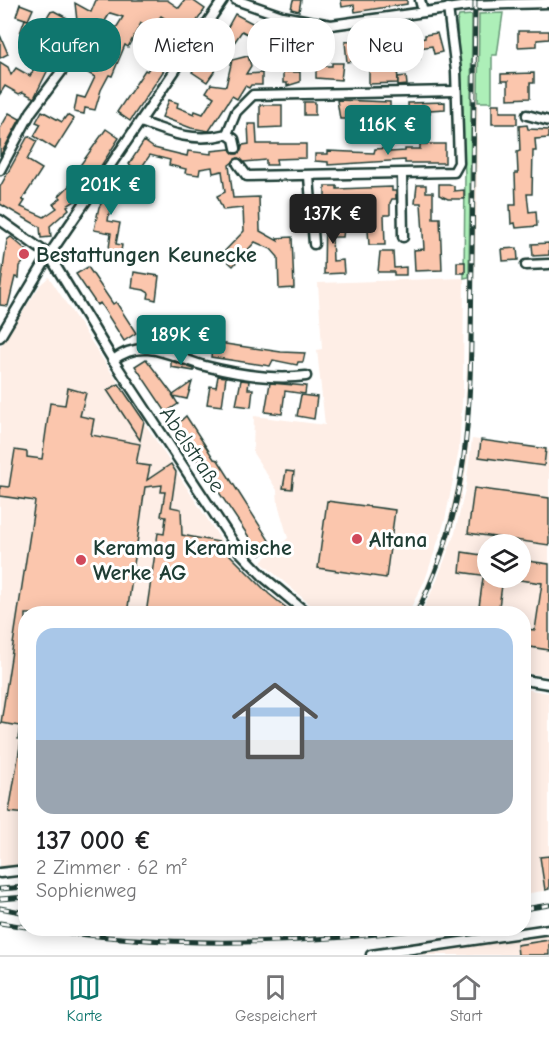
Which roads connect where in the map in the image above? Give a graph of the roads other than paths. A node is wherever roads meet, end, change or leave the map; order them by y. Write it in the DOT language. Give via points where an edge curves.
graph roads {
  1 [pos="223,0"];
  2 [pos="236,0"];
  3 [pos="420,0"];
  4 [pos="549,3"];
  5 [pos="448,8"];
  6 [pos="423,11"];
  7 [pos="61,72"];
  8 [pos="456,92"];
  9 [pos="527,115"];
  10 [pos="549,121"];
  11 [pos="141,122"];
  12 [pos="226,134"];
  13 [pos="236,148"];
  14 [pos="238,164"];
  15 [pos="0,170"];
  16 [pos="402,175"];
  17 [pos="309,176"];
  18 [pos="0,220"];
  19 [pos="403,237"];
  20 [pos="314,244"];
  21 [pos="49,255"];
  22 [pos="549,264"];
  23 [pos="526,265"];
  24 [pos="0,337"];
  25 [pos="113,360"];
  26 [pos="306,376"];
  27 [pos="298,606"];
  28 [pos="531,681"];
  29 [pos="549,684"];
  30 [pos="18,871"];
  31 [pos="0,873"];
  32 [pos="549,929"];
  33 [pos="531,932"];
  34 [pos="501,936"];
  35 [pos="371,955"];
  1 -- 11 [label="street"];
  2 -- 6 [label="street" via="282,16 331,25"];
  3 -- 6 [label="street"];
  4 -- 5 [label="street"];
  5 -- 6 [label="street"];
  5 -- 8 [label="street"];
  7 -- 15 [label="street" via="32,112"];
  8 -- 12 [label="street" via="253,95 236,112"];
  8 -- 16 [label="street" via="456,170"];
  9 -- 10 [label="street"];
  11 -- 12 [label="street" via="179,136 210,139"];
  11 -- 21 [label="street"];
  12 -- 13 [label="street" via="234,139"];
  14 -- 17 [label="street" via="247,176"];
  16 -- 17 [label="street"];
  16 -- 19 [label="street"];
  17 -- 20 [label="street"];
  18 -- 21 [label="street"];
  21 -- 24 [label="street"];
  21 -- 25 [label="street, Abelstraße"];
  22 -- 23 [label="street"];
  25 -- 26 [label="street" via="127,350 145,349 180,355 204,366 287,378"];
  25 -- 27 [label="street, Abelstraße" via="239,551"];
  28 -- 29 [label="street"];
  30 -- 31 [label="street"];
  32 -- 33 [label="street"];
  34 -- 35 [label="street"];
}
